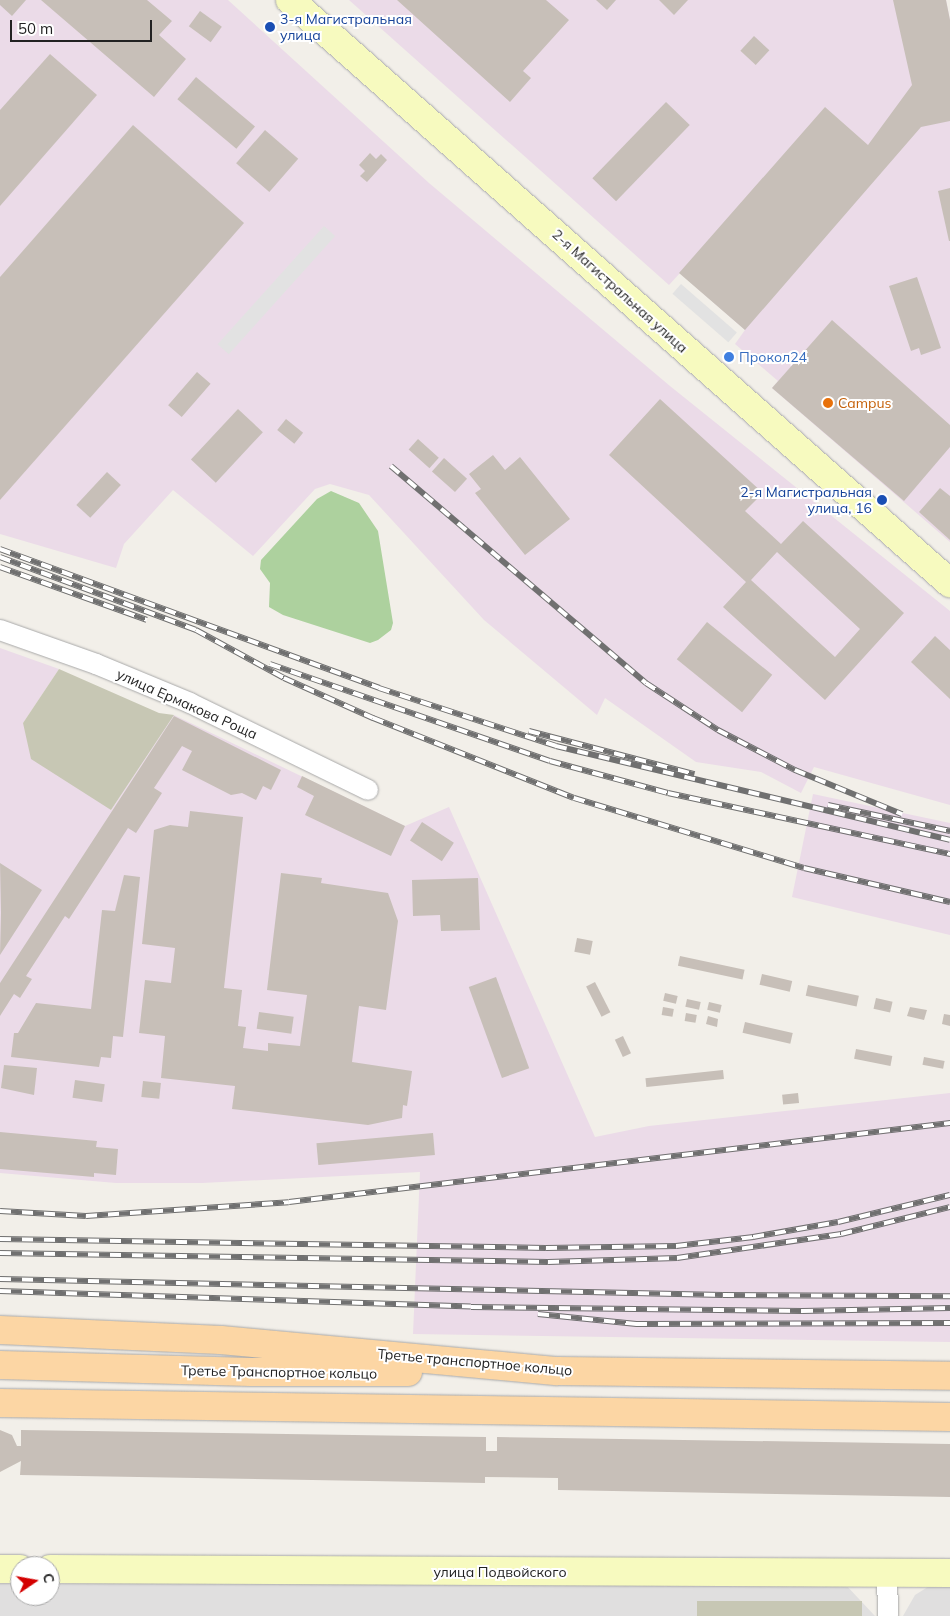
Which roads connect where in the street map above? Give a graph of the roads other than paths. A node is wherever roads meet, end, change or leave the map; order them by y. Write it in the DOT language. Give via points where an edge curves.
graph roads {
  1 [pos="290,0"];
  2 [pos="950,583"];
  3 [pos="0,630"];
  4 [pos="368,790"];
  5 [pos="0,1330"];
  6 [pos="0,1365"];
  7 [pos="558,1371"];
  8 [pos="948,1376"];
  9 [pos="0,1404"];
  10 [pos="950,1417"];
  11 [pos="60,1570"];
  12 [pos="950,1573"];
  13 [pos="887,1574"];
  14 [pos="888,1616"];
  1 -- 2 [label="street, 2-я Магистральная улица"];
  3 -- 4 [label="street, улица Ермакова Роща" via="96,664 190,703"];
  5 -- 7 [label="main road, Третье транспортное кольцо" via="221,1340"];
  6 -- 7 [label="main road, Третье Транспортное кольцо" via="251,1372"];
  7 -- 8 [label="main road, Третье транспортное кольцо"];
  9 -- 10 [label="main road"];
  11 -- 13 [label="street, улица Подвойского"];
  12 -- 13 [label="street, улица Подвойского"];
  13 -- 14 [label="street"];
}
